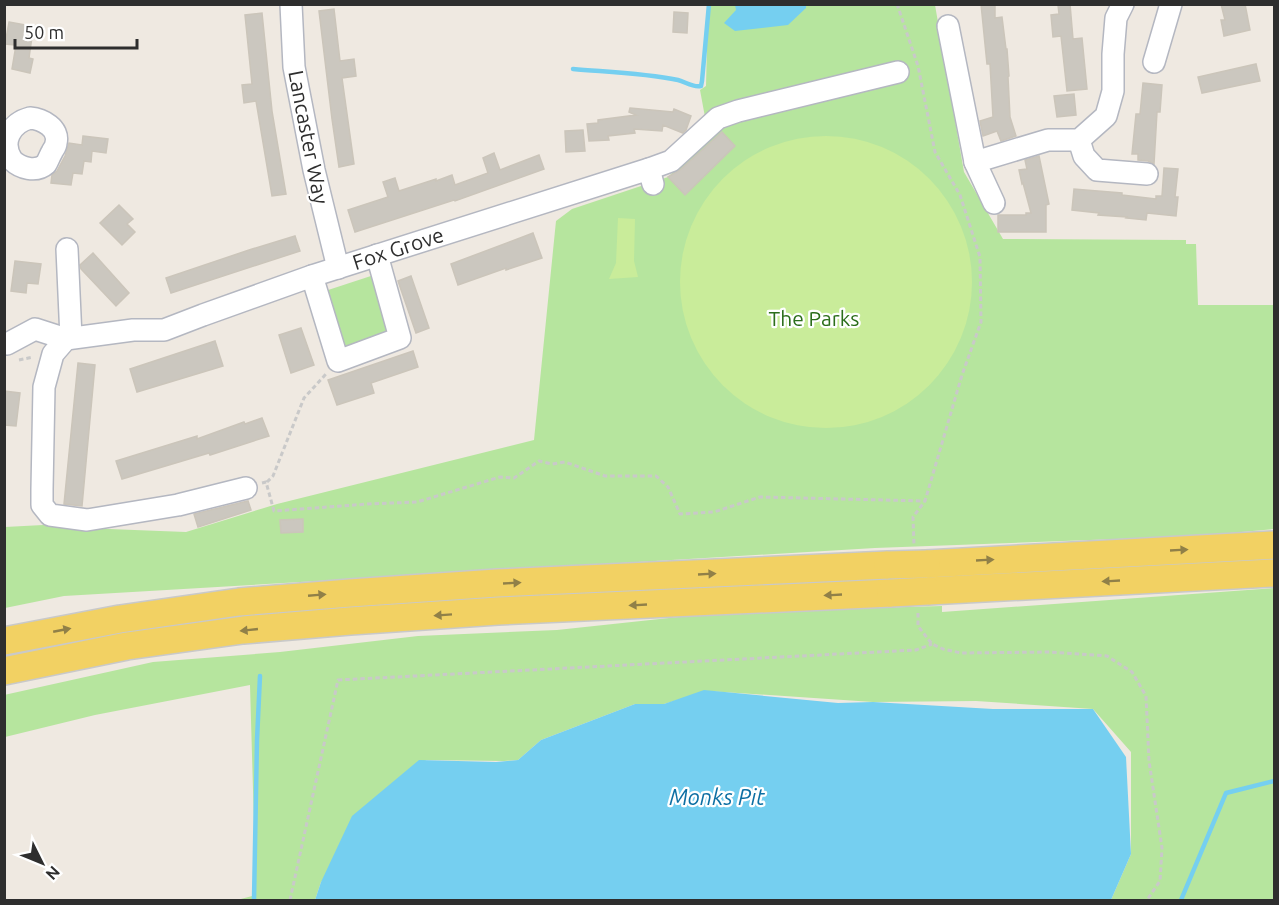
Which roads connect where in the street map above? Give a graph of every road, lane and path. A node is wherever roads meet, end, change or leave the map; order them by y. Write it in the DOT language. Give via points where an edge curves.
graph roads {
  1 [pos="291,4"];
  2 [pos="897,4"];
  3 [pos="1123,4"];
  4 [pos="1171,4"];
  5 [pos="948,27"];
  6 [pos="1154,62"];
  7 [pos="898,72"];
  8 [pos="1079,140"];
  9 [pos="975,162"];
  10 [pos="1147,174"];
  11 [pos="994,203"];
  12 [pos="67,249"];
  13 [pos="377,255"];
  14 [pos="338,268"];
  15 [pos="312,276"];
  16 [pos="63,344"];
  17 [pos="11,352"];
  18 [pos="338,361"];
  19 [pos="256,485"];
  20 [pos="925,501"];
  21 [pos="1275,545"];
  22 [pos="920,557"];
  23 [pos="1275,573"];
  24 [pos="923,599"];
  25 [pos="4,641"];
  26 [pos="932,644"];
  27 [pos="4,671"];
  28 [pos="290,900"];
  29 [pos="1147,900"];
  1 -- 14 [label="street, Lancaster Way" via="294,67"];
  2 -- 20 [label="path" via="918,66 935,152 960,195 980,257 981,322"];
  3 -- 8 [label="street" via="1116,18 1113,91 1106,116"];
  4 -- 6 [label="street"];
  5 -- 9 [label="street"];
  7 -- 13 [label="street, Fox Grove" via="718,118 651,176"];
  8 -- 9 [label="street" via="1048,140"];
  8 -- 10 [label="street" via="1084,156 1097,170"];
  9 -- 11 [label="street"];
  12 -- 16 [label="street"];
  13 -- 14 [label="street, Fox Grove"];
  13 -- 18 [label="street" via="400,338"];
  14 -- 15 [label="street, Fox Grove"];
  15 -- 16 [label="street, Fox Grove" via="165,330 132,330"];
  15 -- 18 [label="street"];
  16 -- 17 [label="path"];
  16 -- 17 [label="street" via="35,329"];
  16 -- 19 [label="street" via="44,387 42,505 50,515 87,520 178,505"];
  18 -- 19 [label="path" via="304,398 273,476"];
  19 -- 20 [label="path" via="274,511 417,502 500,477 514,478 539,461 565,462 605,476 656,476 668,488 680,514 714,512 760,497"];
  20 -- 22 [label="path" via="913,517"];
  22 -- 21 [label="main road, one-way"];
  25 -- 22 [label="main road, one-way, bridge" via="239,602 486,584 888,566"];
  23 -- 24 [label="main road, one-way"];
  24 -- 26 [label="path" via="918,626"];
  24 -- 27 [label="main road, one-way, bridge" via="891,592 350,621 128,646"];
  26 -- 28 [label="path" via="916,650 338,680"];
  26 -- 29 [label="path" via="961,653 1107,656 1132,672 1146,696 1149,761 1162,848 1160,881"];
}
